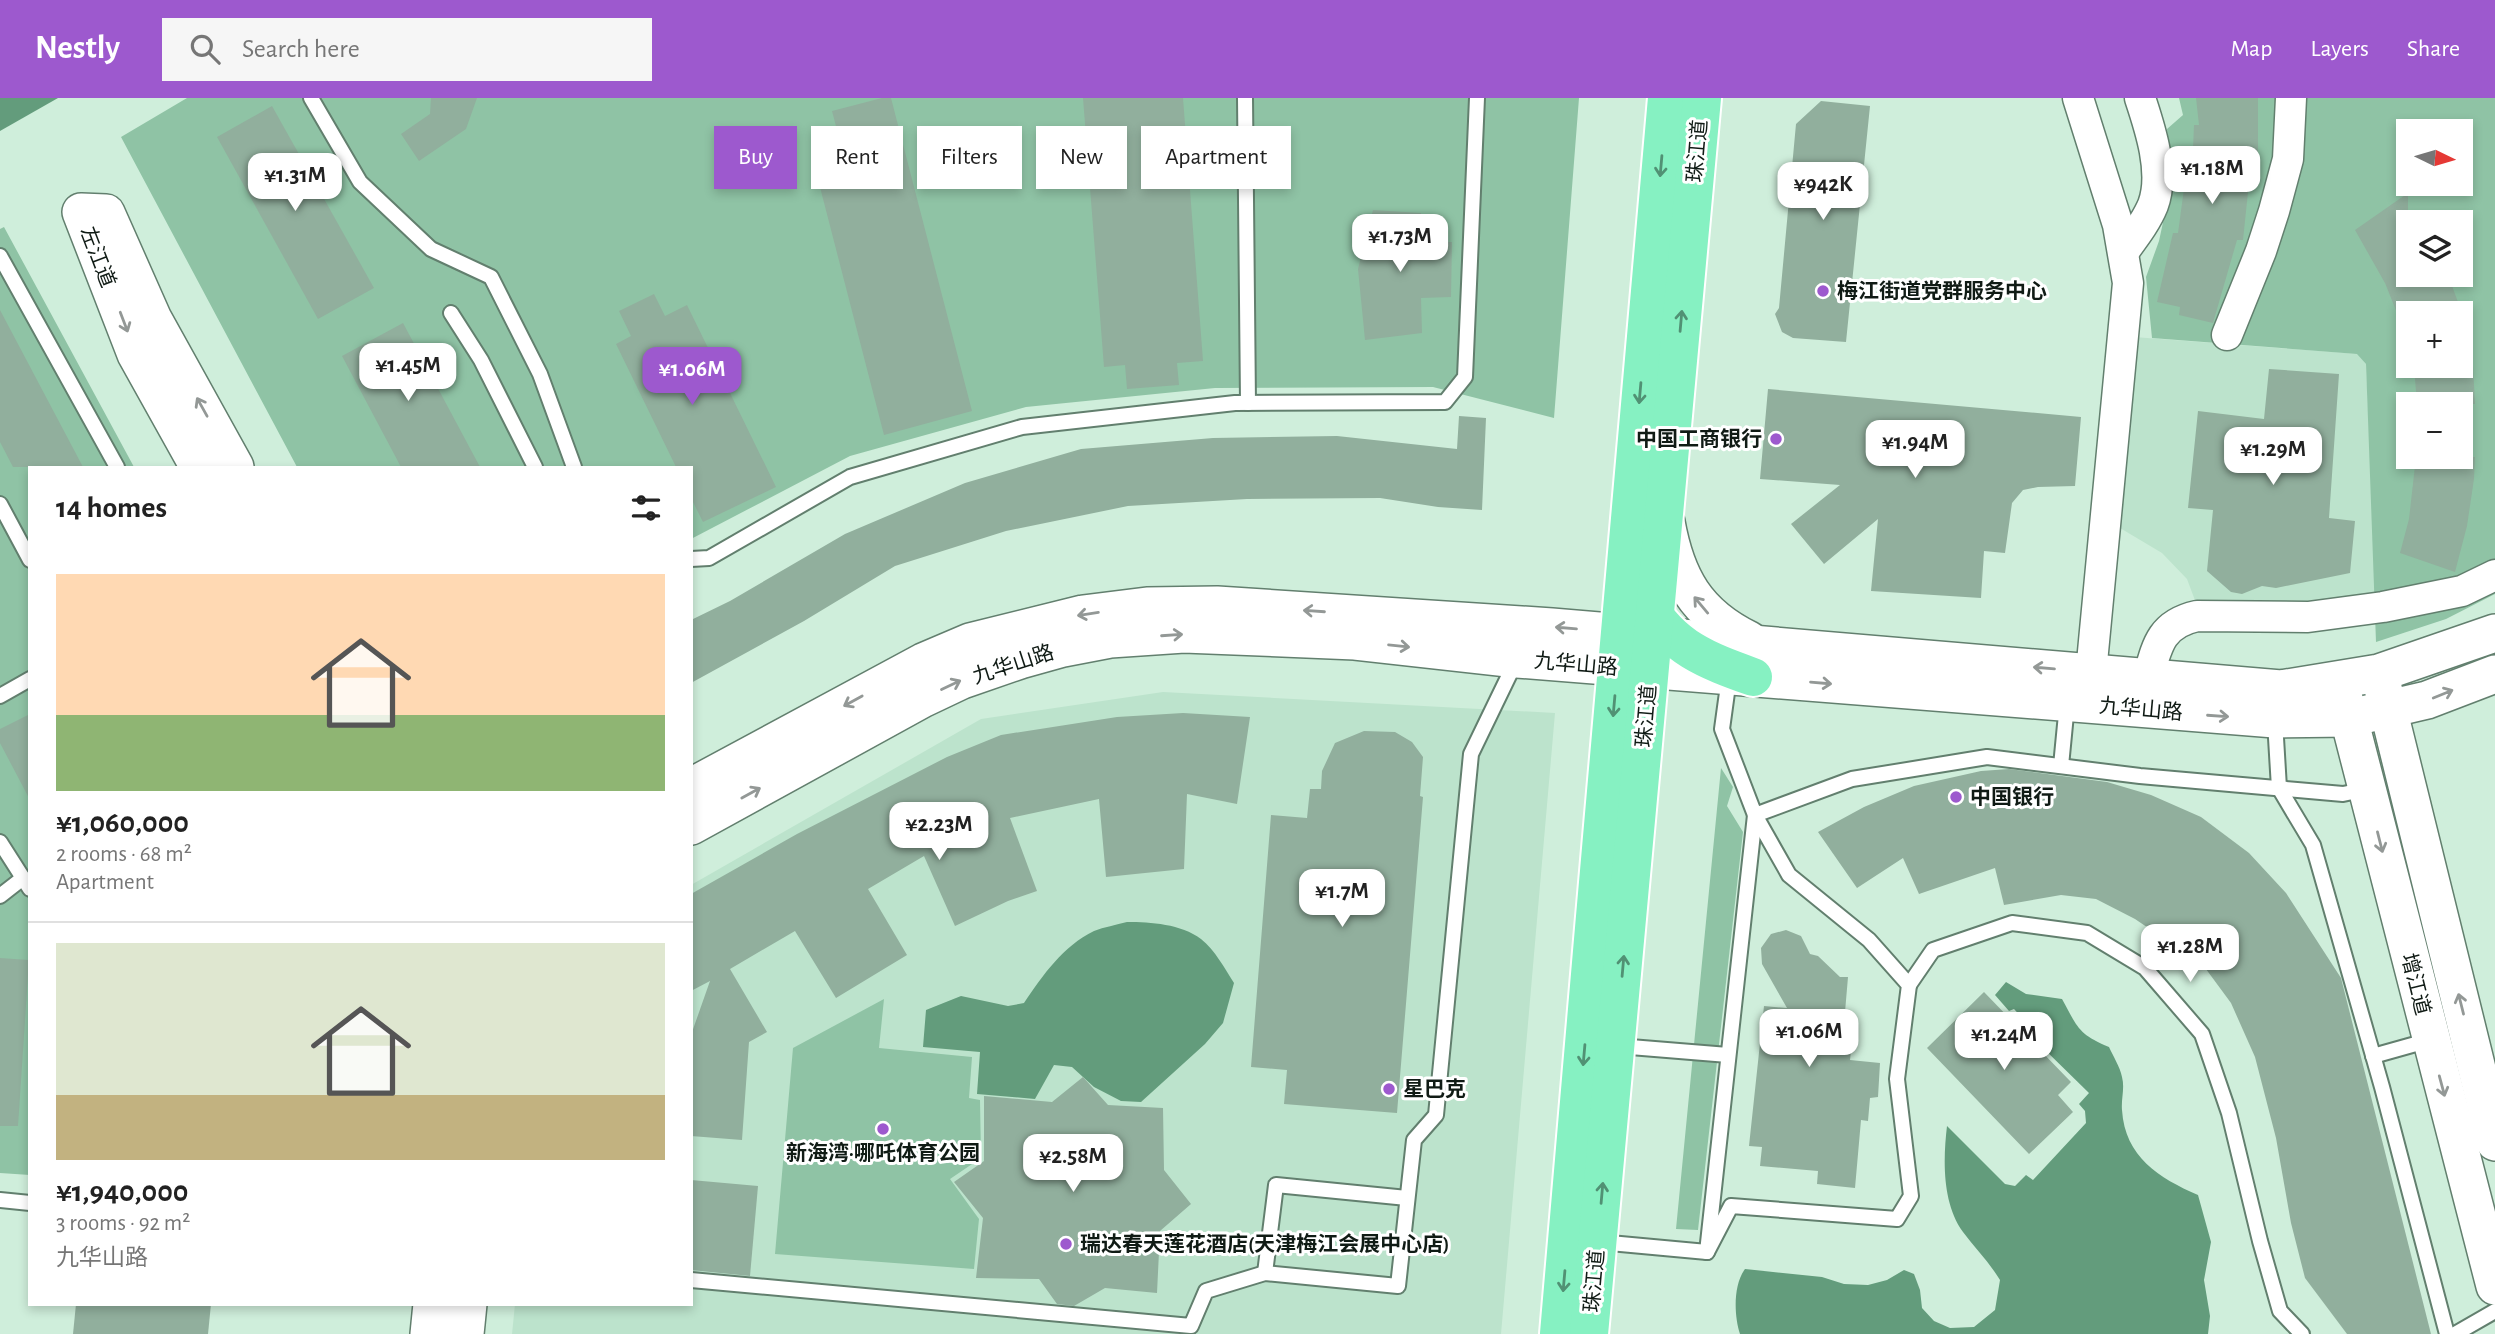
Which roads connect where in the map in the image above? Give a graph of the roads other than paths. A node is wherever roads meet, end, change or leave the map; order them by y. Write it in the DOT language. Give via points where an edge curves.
graph roads {
  1 [pos="311,98"];
  2 [pos="1245,98"];
  3 [pos="1477,98"];
  4 [pos="1667,98"];
  5 [pos="1702,98"];
  6 [pos="2078,98"];
  7 [pos="2140,98"];
  8 [pos="2291,98"];
  9 [pos="2124,250"];
  10 [pos="0,256"];
  11 [pos="451,313"];
  12 [pos="2227,335"];
  13 [pos="1248,403"];
  14 [pos="116,466"];
  15 [pos="198,466"];
  16 [pos="234,466"];
  17 [pos="534,466"];
  18 [pos="574,466"];
  19 [pos="0,504"];
  20 [pos="1646,513"];
  21 [pos="28,556"];
  22 [pos="693,559"];
  23 [pos="2495,575"];
  24 [pos="2495,633"];
  25 [pos="1644,643"];
  26 [pos="1517,659"];
  27 [pos="1746,665"];
  28 [pos="2091,673"];
  29 [pos="2379,673"];
  30 [pos="2495,674"];
  31 [pos="2148,678"];
  32 [pos="28,680"];
  33 [pos="2339,681"];
  34 [pos="0,696"];
  35 [pos="2067,703"];
  36 [pos="2387,709"];
  37 [pos="2350,718"];
  38 [pos="2275,719"];
  39 [pos="2061,766"];
  40 [pos="693,785"];
  41 [pos="2279,788"];
  42 [pos="2367,789"];
  43 [pos="1755,815"];
  44 [pos="693,825"];
  45 [pos="0,842"];
  46 [pos="26,883"];
  47 [pos="0,896"];
  48 [pos="1909,985"];
  49 [pos="2430,1040"];
  50 [pos="1616,1045"];
  51 [pos="1728,1055"];
  52 [pos="2373,1056"];
  53 [pos="2495,1142"];
  54 [pos="1407,1198"];
  55 [pos="0,1200"];
  56 [pos="28,1203"];
  57 [pos="1598,1242"];
  58 [pos="1707,1252"];
  59 [pos="1265,1273"];
  60 [pos="693,1280"];
  61 [pos="2495,1286"];
  62 [pos="432,1306"];
  63 [pos="468,1306"];
  64 [pos="2495,1311"];
  65 [pos="429,1334"];
  66 [pos="465,1334"];
  67 [pos="1559,1334"];
  68 [pos="1589,1334"];
  69 [pos="2302,1334"];
  70 [pos="2447,1334"];
  71 [pos="2455,1334"];
  1 -- 18 [label="lane" via="360,182 431,249 492,277 540,374"];
  2 -- 13 [label="lane"];
  3 -- 13 [label="lane" via="1465,377 1445,402"];
  4 -- 20 [label="main road, 珠江道, one-way"];
  20 -- 5 [label="main road, 珠江道, one-way"];
  6 -- 9 [label="street"];
  7 -- 9 [label="street" via="2155,149 2154,202"];
  8 -- 12 [label="street" via="2288,159 2262,251"];
  9 -- 28 [label="street" via="2127,283"];
  10 -- 14 [label="lane"];
  11 -- 17 [label="lane" via="481,360"];
  13 -- 22 [label="lane" via="1022,427 850,477 709,558"];
  16 -- 15 [label="street, 左江道, one-way" via="153,319 106,213 81,212 136,354"];
  19 -- 21 [label="lane"];
  20 -- 25 [label="main road, 珠江道"];
  27 -- 20 [label="street, one-way" via="1727,629 1696,602 1670,542"];
  23 -- 31 [label="street" via="2462,591 2383,607 2308,617 2197,616 2180,620 2162,636"];
  24 -- 29 [label="street, 九华山路"];
  25 -- 26 [label="street, 九华山路"];
  25 -- 27 [label="main road"];
  25 -- 40 [label="street, 九华山路, one-way" via="1216,605 1147,606 1083,614 970,642 923,662"];
  50 -- 25 [label="main road, 珠江道, one-way"];
  25 -- 67 [label="main road, 珠江道, one-way"];
  44 -- 26 [label="street, 九华山路, one-way" via="922,699 962,680 1063,648 1110,639 1184,634 1355,641"];
  26 -- 54 [label="lane" via="1471,754 1436,1115 1414,1140"];
  28 -- 27 [label="street, 九华山路, one-way"];
  27 -- 35 [label="street, 九华山路, one-way"];
  27 -- 43 [label="lane" via="1723,729"];
  28 -- 31 [label="street, 九华山路"];
  29 -- 33 [label="street, 九华山路"];
  29 -- 36 [label="street, 增江道"];
  36 -- 30 [label="street, 九华山路, one-way" via="2427,701"];
  31 -- 33 [label="street, 九华山路" via="2281,689"];
  32 -- 34 [label="lane"];
  33 -- 37 [label="street, 增江道"];
  35 -- 38 [label="street, 九华山路, one-way"];
  35 -- 39 [label="lane"];
  36 -- 37 [label="street, 九华山路"];
  53 -- 36 [label="street, 增江道, one-way"];
  37 -- 38 [label="street, 九华山路"];
  37 -- 42 [label="street, 增江道"];
  38 -- 41 [label="lane"];
  39 -- 41 [label="lane"];
  39 -- 43 [label="lane" via="1974,759 1852,779"];
  41 -- 42 [label="lane" via="2343,794"];
  41 -- 52 [label="lane" via="2313,845"];
  42 -- 49 [label="street, 增江道, one-way"];
  43 -- 48 [label="lane" via="1789,875 1869,940"];
  43 -- 51 [label="lane"];
  45 -- 46 [label="lane"];
  46 -- 47 [label="lane"];
  48 -- 58 [label="lane" via="1897,1079 1911,1196 1897,1219 1731,1206"];
  48 -- 69 [label="lane" via="1933,950 2012,923 2087,933 2145,968 2202,1034 2229,1112 2280,1311"];
  49 -- 52 [label="lane"];
  49 -- 61 [label="street, 增江道, one-way"];
  50 -- 51 [label="lane"];
  57 -- 50 [label="main road, 珠江道, one-way"];
  51 -- 58 [label="lane"];
  52 -- 70 [label="lane"];
  54 -- 59 [label="lane" via="1276,1185"];
  54 -- 59 [label="lane" via="1398,1286"];
  55 -- 56 [label="lane"];
  57 -- 58 [label="lane"];
  57 -- 68 [label="main road, 珠江道"];
  59 -- 60 [label="lane" via="1206,1291 1191,1326"];
  62 -- 65 [label="street"];
  63 -- 66 [label="street"];
  64 -- 71 [label="lane"];
}
